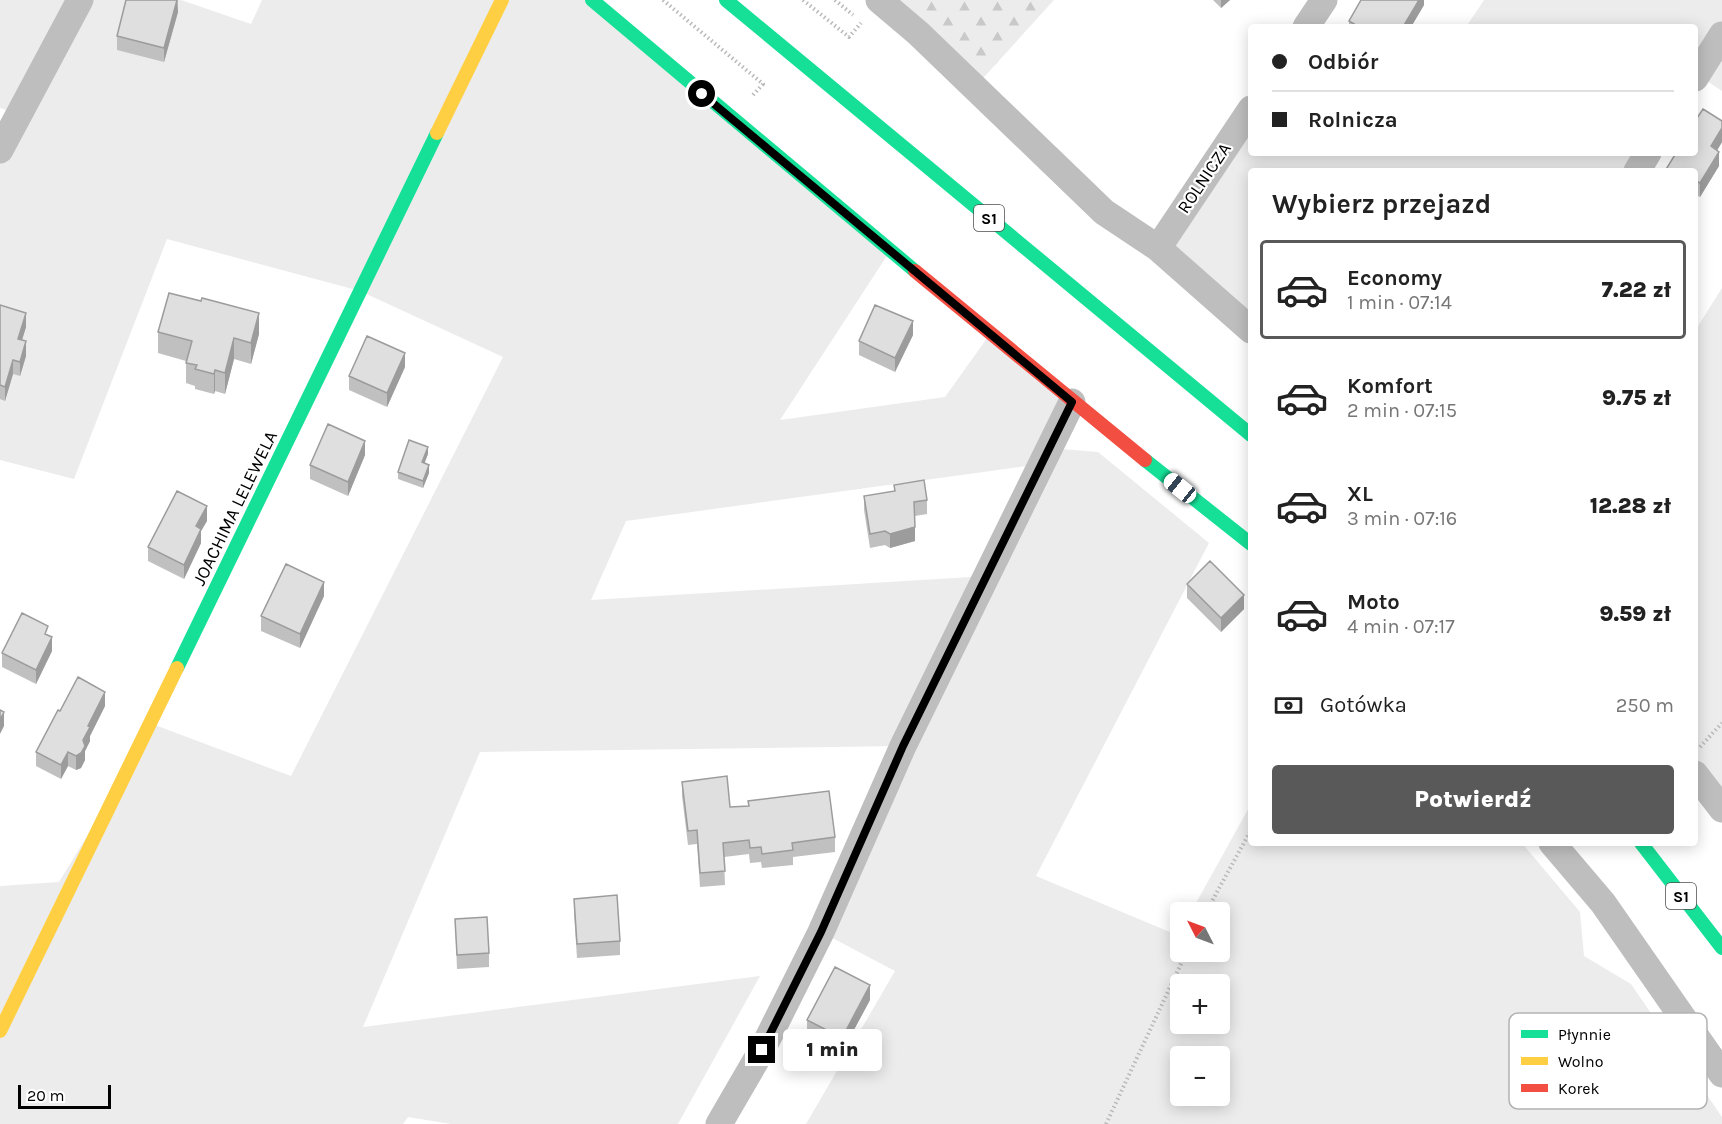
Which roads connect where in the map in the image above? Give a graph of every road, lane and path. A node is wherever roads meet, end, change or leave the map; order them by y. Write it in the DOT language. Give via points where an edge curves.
graph roads {
  1 [pos="80,0"];
  2 [pos="502,0"];
  3 [pos="592,0"];
  4 [pos="663,0"];
  5 [pos="726,0"];
  6 [pos="803,0"];
  7 [pos="835,0"];
  8 [pos="879,0"];
  9 [pos="1324,0"];
  10 [pos="1308,24"];
  11 [pos="1722,35"];
  12 [pos="1698,73"];
  13 [pos="750,98"];
  14 [pos="1248,113"];
  15 [pos="0,150"];
  16 [pos="1158,248"];
  17 [pos="1248,327"];
  18 [pos="1072,402"];
  19 [pos="1248,433"];
  20 [pos="1248,542"];
  21 [pos="1722,723"];
  22 [pos="1698,750"];
  23 [pos="1698,778"];
  24 [pos="1722,809"];
  25 [pos="1248,835"];
  26 [pos="1554,846"];
  27 [pos="1643,846"];
  28 [pos="1211,902"];
  29 [pos="1722,948"];
  30 [pos="1182,962"];
  31 [pos="1679,1013"];
  32 [pos="0,1031"];
  33 [pos="1707,1053"];
  34 [pos="1722,1074"];
  35 [pos="719,1124"];
  36 [pos="1106,1124"];
  1 -- 15 [label="street"];
  2 -- 32 [label="main road, JOACHIMA LELEWELA"];
  3 -- 18 [label="main road"];
  4 -- 13 [label="path" via="763,84"];
  5 -- 19 [label="main road, S1"];
  6 -- 7 [label="path" via="849,37 862,22"];
  8 -- 16 [label="street" via="1104,212"];
  9 -- 10 [label="street"];
  11 -- 12 [label="street"];
  14 -- 16 [label="street, ROLNICZA"];
  16 -- 17 [label="street"];
  18 -- 20 [label="main road"];
  18 -- 35 [label="street" via="903,746 821,932 762,1050"];
  21 -- 22 [label="path"];
  23 -- 24 [label="street"];
  25 -- 28 [label="path"];
  26 -- 31 [label="street" via="1602,903"];
  27 -- 29 [label="main road, S1"];
  30 -- 36 [label="path"];
  33 -- 34 [label="street"];
}
